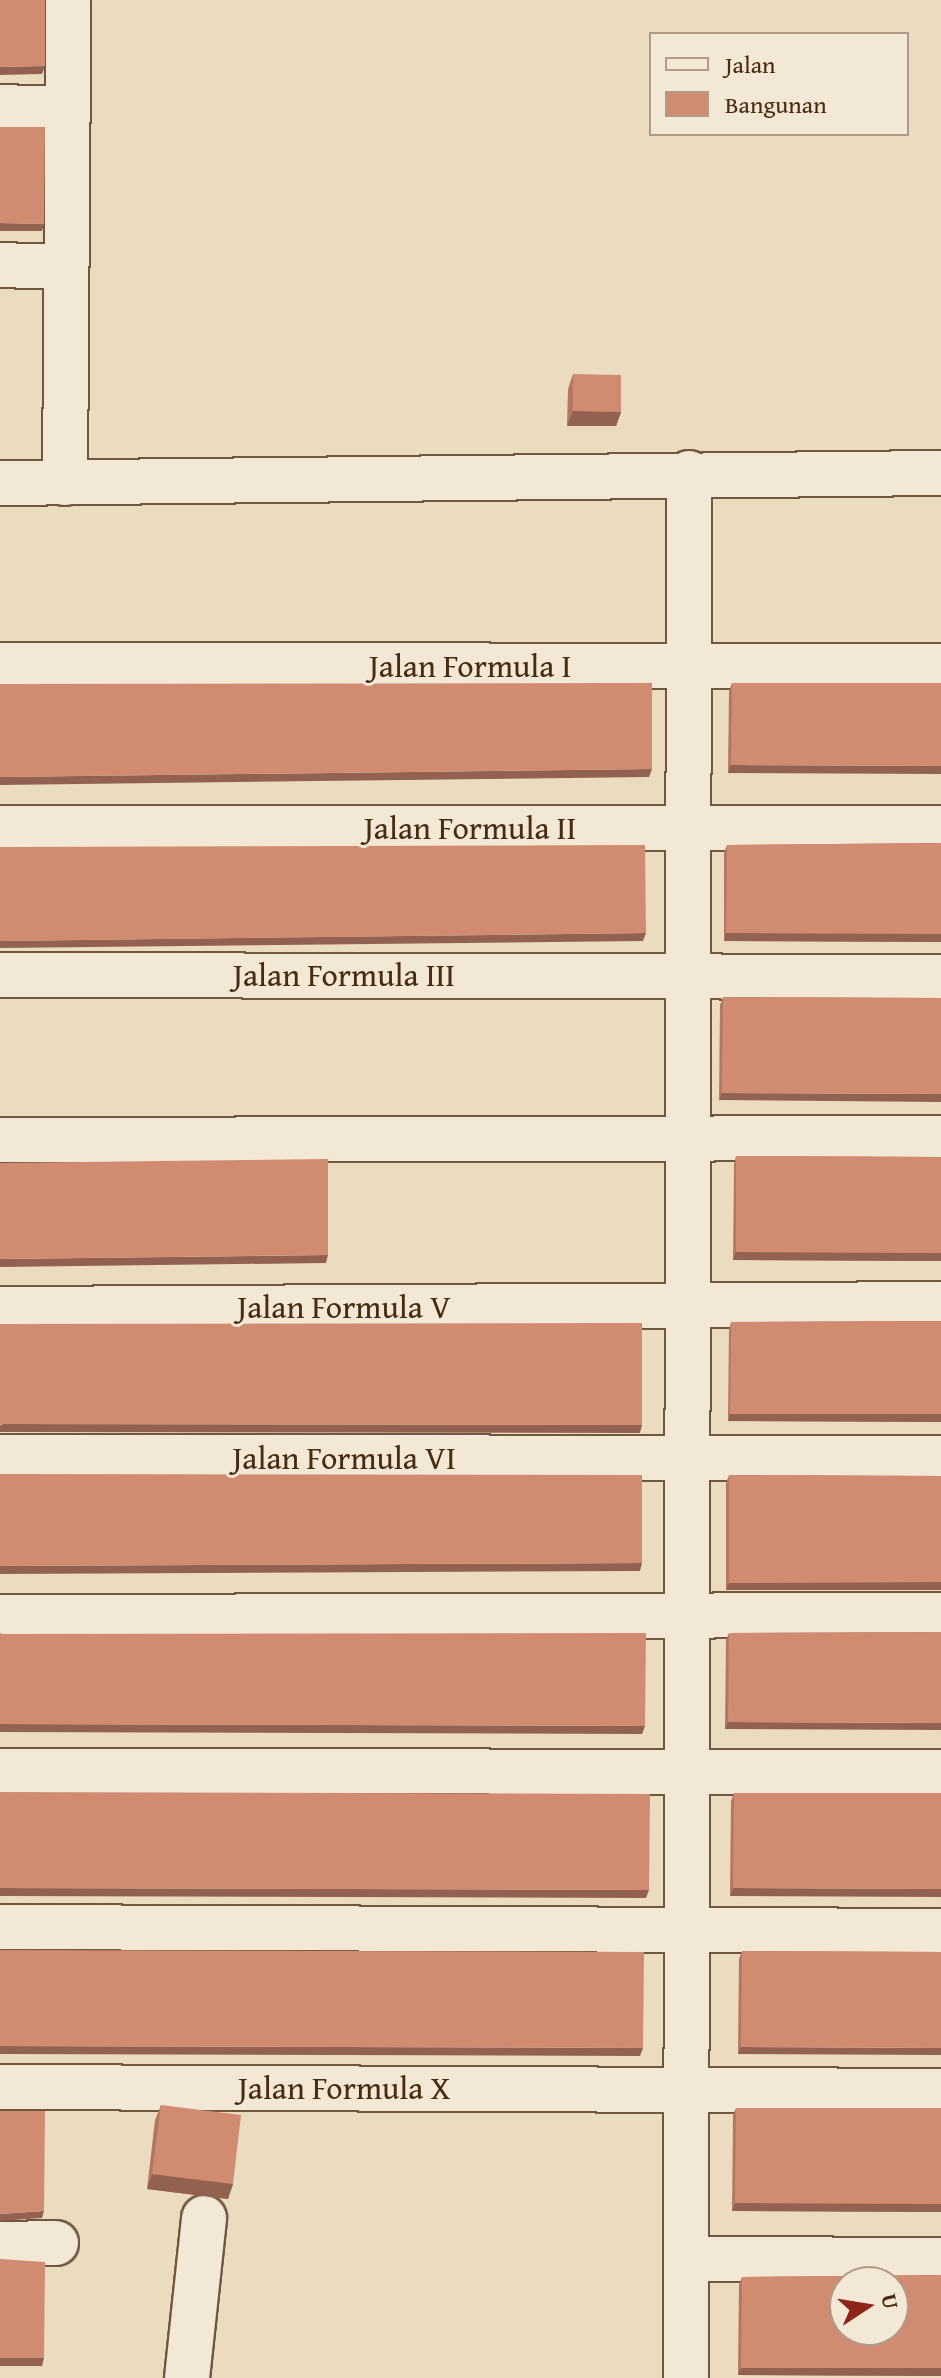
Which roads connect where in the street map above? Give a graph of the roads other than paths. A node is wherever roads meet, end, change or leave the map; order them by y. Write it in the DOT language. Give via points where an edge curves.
graph roads {
  1 [pos="68,0"];
  2 [pos="0,107"];
  3 [pos="66,109"];
  4 [pos="0,265"];
  5 [pos="65,267"];
  6 [pos="689,473"];
  7 [pos="941,473"];
  8 [pos="0,483"];
  9 [pos="65,483"];
  10 [pos="0,665"];
  11 [pos="689,666"];
  12 [pos="941,666"];
  13 [pos="0,828"];
  14 [pos="689,828"];
  15 [pos="941,828"];
  16 [pos="0,975"];
  17 [pos="688,976"];
  18 [pos="941,977"];
  19 [pos="688,1138"];
  20 [pos="941,1138"];
  21 [pos="0,1140"];
  22 [pos="941,1304"];
  23 [pos="688,1306"];
  24 [pos="0,1309"];
  25 [pos="0,1457"];
  26 [pos="688,1458"];
  27 [pos="941,1458"];
  28 [pos="941,1615"];
  29 [pos="688,1616"];
  30 [pos="0,1617"];
  31 [pos="0,1771"];
  32 [pos="688,1772"];
  33 [pos="941,1772"];
  34 [pos="0,1927"];
  35 [pos="687,1930"];
  36 [pos="941,1931"];
  37 [pos="0,2087"];
  38 [pos="687,2090"];
  39 [pos="941,2091"];
  40 [pos="204,2218"];
  41 [pos="56,2243"];
  42 [pos="0,2244"];
  43 [pos="687,2259"];
  44 [pos="941,2260"];
  45 [pos="187,2378"];
  46 [pos="686,2378"];
  1 -- 3 [label="street"];
  2 -- 3 [label="street"];
  3 -- 5 [label="street"];
  4 -- 5 [label="street"];
  5 -- 9 [label="street"];
  6 -- 7 [label="street"];
  6 -- 9 [label="street"];
  6 -- 11 [label="street"];
  8 -- 9 [label="street"];
  10 -- 11 [label="street, Jalan Formula I"];
  11 -- 12 [label="street, Jalan Formula I"];
  11 -- 14 [label="street"];
  13 -- 14 [label="street, Jalan Formula II"];
  14 -- 15 [label="street, Jalan Formula II"];
  14 -- 17 [label="street"];
  16 -- 17 [label="street, Jalan Formula III"];
  17 -- 18 [label="street, Jalan Formula III"];
  17 -- 19 [label="street"];
  19 -- 20 [label="street"];
  19 -- 21 [label="street"];
  19 -- 23 [label="street"];
  22 -- 23 [label="street, Jalan Formula V"];
  23 -- 24 [label="street, Jalan Formula V"];
  23 -- 26 [label="street"];
  25 -- 26 [label="street, Jalan Formula VI"];
  26 -- 27 [label="street, Jalan Formula VI"];
  26 -- 29 [label="street"];
  28 -- 29 [label="street"];
  29 -- 30 [label="street"];
  29 -- 32 [label="street"];
  31 -- 32 [label="street"];
  32 -- 33 [label="street"];
  32 -- 35 [label="street"];
  34 -- 35 [label="street"];
  35 -- 36 [label="street"];
  35 -- 38 [label="street"];
  37 -- 38 [label="street, Jalan Formula X"];
  38 -- 39 [label="street, Jalan Formula X"];
  38 -- 43 [label="street"];
  40 -- 45 [label="street"];
  41 -- 42 [label="street"];
  43 -- 44 [label="street"];
  43 -- 46 [label="street"];
}
